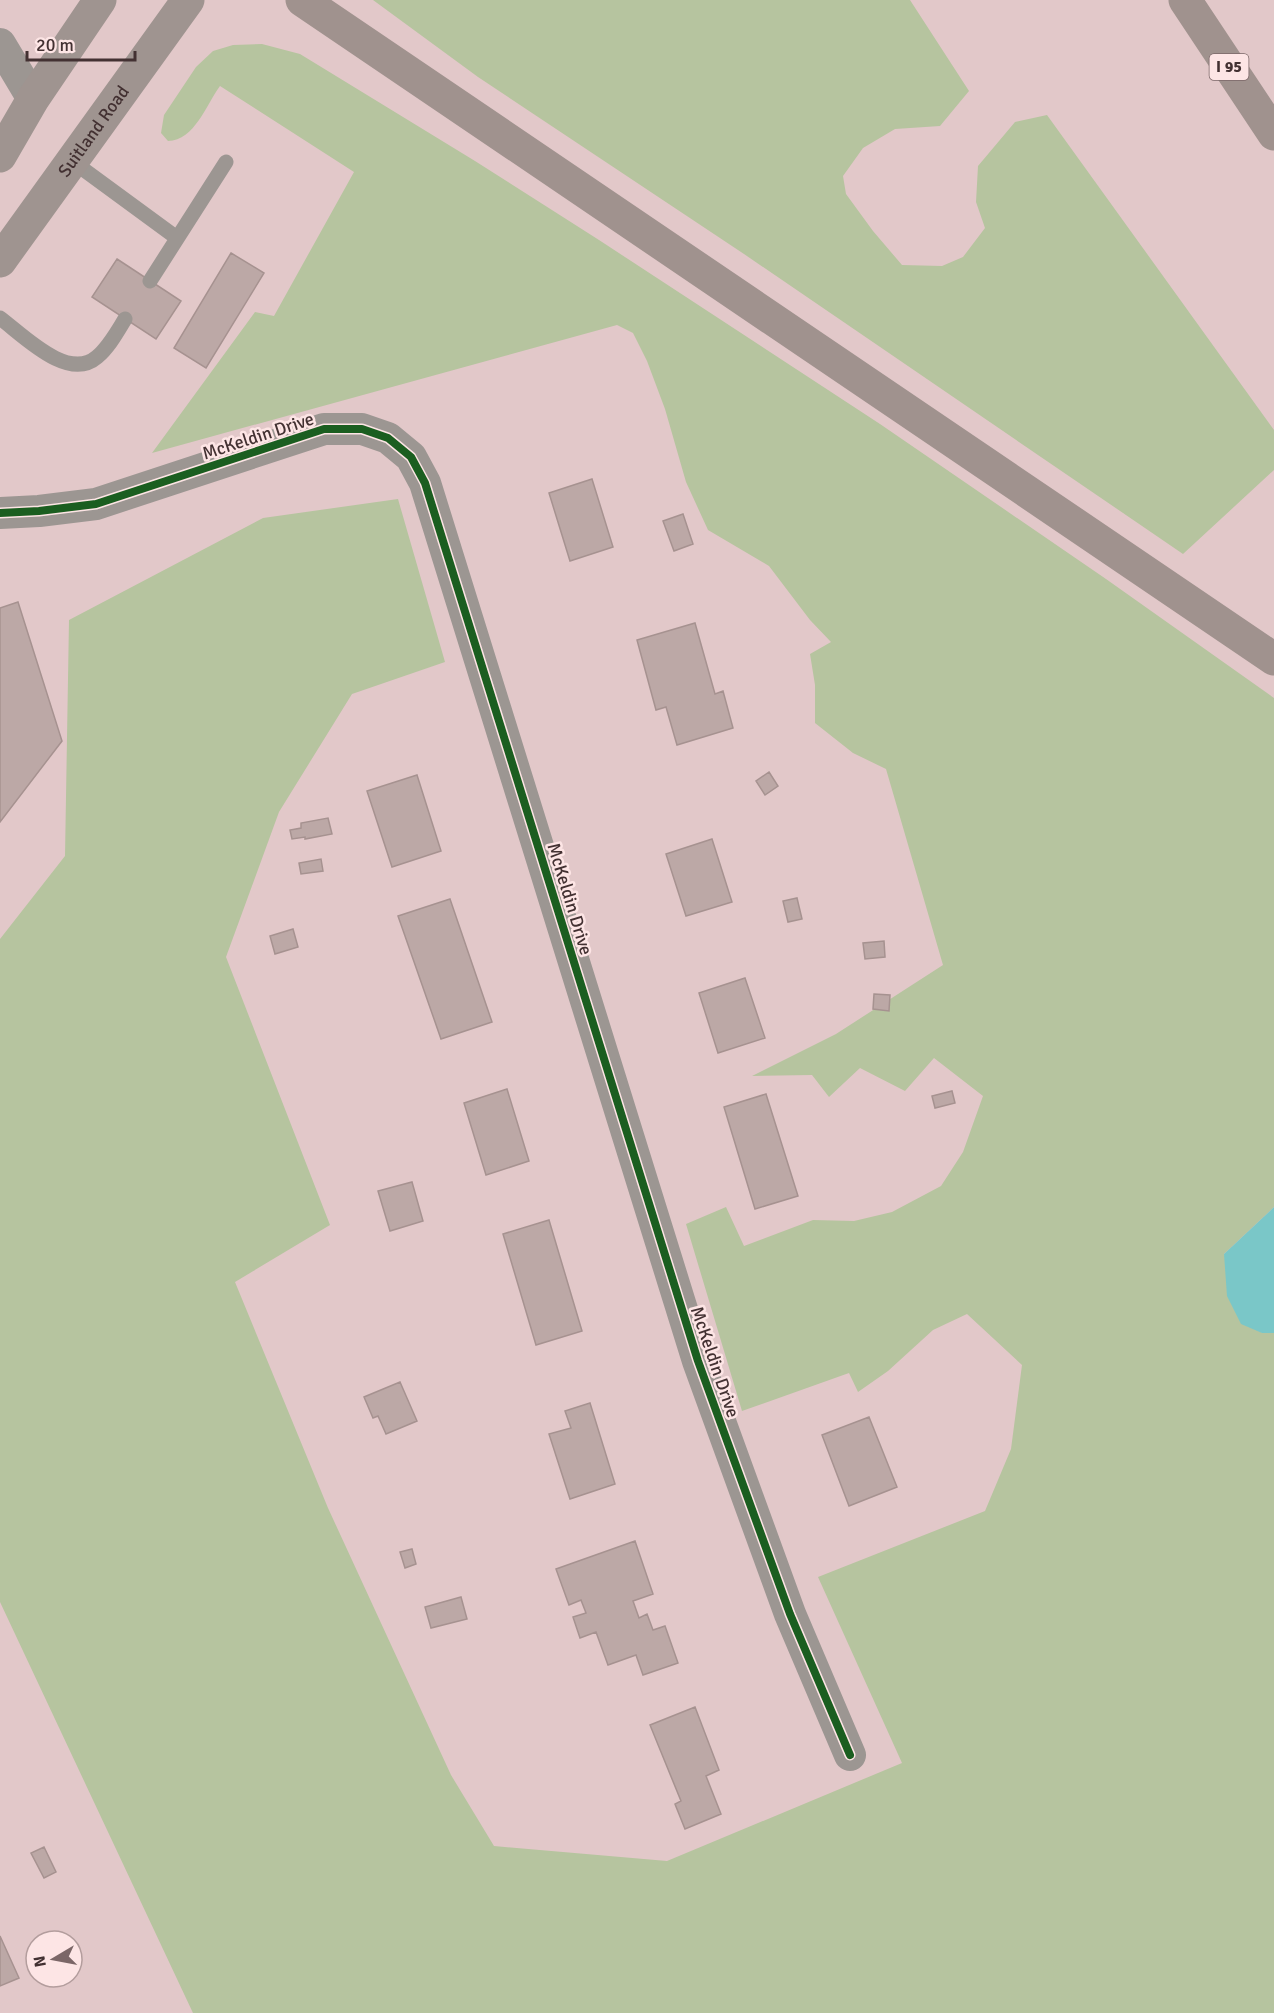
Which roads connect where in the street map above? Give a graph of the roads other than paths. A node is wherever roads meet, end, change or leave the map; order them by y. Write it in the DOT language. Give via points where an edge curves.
graph roads {
  1 [pos="100,0"];
  2 [pos="188,0"];
  3 [pos="302,0"];
  4 [pos="1185,0"];
  5 [pos="0,44"];
  6 [pos="33,99"];
  7 [pos="1274,134"];
  8 [pos="0,156"];
  9 [pos="72,161"];
  10 [pos="226,162"];
  11 [pos="177,238"];
  12 [pos="0,261"];
  13 [pos="150,281"];
  14 [pos="0,318"];
  15 [pos="125,319"];
  16 [pos="0,513"];
  17 [pos="1274,659"];
  18 [pos="850,1755"];
  1 -- 6 [label="main road"];
  2 -- 9 [label="main road, Suitland Road"];
  3 -- 17 [label="highway"];
  4 -- 7 [label="highway, I 95"];
  5 -- 6 [label="street"];
  6 -- 8 [label="main road"];
  9 -- 11 [label="lane"];
  9 -- 12 [label="main road, Suitland Road"];
  10 -- 11 [label="lane"];
  11 -- 13 [label="lane"];
  14 -- 15 [label="lane" via="54,359 68,364 95,359"];
  16 -- 18 [label="street, McKeldin Drive" via="96,504 324,429 362,429 388,438 411,457 425,483 698,1361 790,1614"];
}
